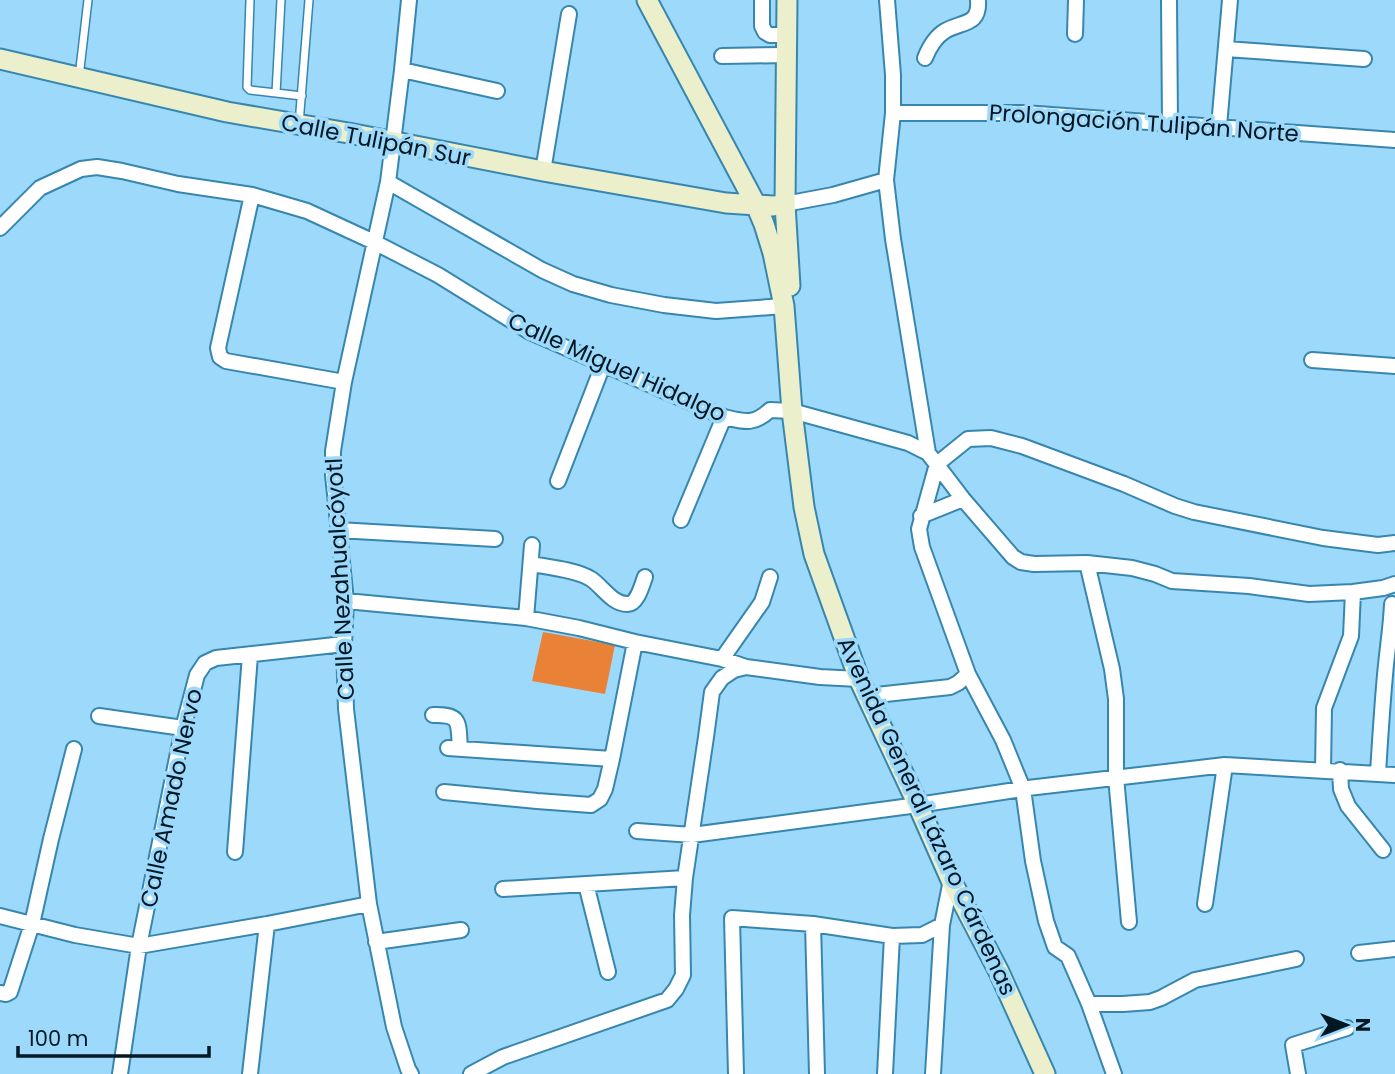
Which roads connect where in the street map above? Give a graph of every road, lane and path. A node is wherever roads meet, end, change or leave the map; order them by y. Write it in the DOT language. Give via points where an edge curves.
graph roads {
  1 [pos="88,0"];
  2 [pos="250,0"];
  3 [pos="281,0"];
  4 [pos="309,0"];
  5 [pos="409,0"];
  6 [pos="647,0"];
  7 [pos="762,0"];
  8 [pos="787,0"];
  9 [pos="887,0"];
  10 [pos="978,0"];
  11 [pos="1076,0"];
  12 [pos="1169,0"];
  13 [pos="1230,0"];
  14 [pos="569,14"];
  15 [pos="1075,34"];
  16 [pos="786,35"];
  17 [pos="1226,49"];
  18 [pos="786,55"];
  19 [pos="722,56"];
  20 [pos="925,58"];
  21 [pos="0,59"];
  22 [pos="1364,59"];
  23 [pos="402,70"];
  24 [pos="79,78"];
  25 [pos="497,91"];
  26 [pos="276,93"];
  27 [pos="302,96"];
  28 [pos="893,113"];
  29 [pos="1170,123"];
  30 [pos="299,124"];
  31 [pos="1219,127"];
  32 [pos="1395,140"];
  33 [pos="393,143"];
  34 [pos="543,172"];
  35 [pos="886,180"];
  36 [pos="388,182"];
  37 [pos="252,195"];
  38 [pos="785,204"];
  39 [pos="756,205"];
  40 [pos="0,228"];
  41 [pos="374,242"];
  42 [pos="784,306"];
  43 [pos="1312,360"];
  44 [pos="603,365"];
  45 [pos="1395,366"];
  46 [pos="344,382"];
  47 [pos="792,411"];
  48 [pos="724,417"];
  49 [pos="932,459"];
  50 [pos="558,481"];
  51 [pos="963,499"];
  52 [pos="921,516"];
  53 [pos="681,520"];
  54 [pos="338,530"];
  55 [pos="495,539"];
  56 [pos="1395,543"];
  57 [pos="532,545"];
  58 [pos="531,564"];
  59 [pos="1087,564"];
  60 [pos="770,577"];
  61 [pos="645,578"];
  62 [pos="1395,584"];
  63 [pos="1353,592"];
  64 [pos="346,601"];
  65 [pos="1392,604"];
  66 [pos="526,618"];
  67 [pos="635,642"];
  68 [pos="344,644"];
  69 [pos="250,654"];
  70 [pos="722,659"];
  71 [pos="746,667"];
  72 [pos="968,674"];
  73 [pos="863,687"];
  74 [pos="433,715"];
  75 [pos="99,716"];
  76 [pos="183,728"];
  77 [pos="74,749"];
  78 [pos="612,760"];
  79 [pos="1225,765"];
  80 [pos="1322,770"];
  81 [pos="1340,770"];
  82 [pos="1378,774"];
  83 [pos="1395,775"];
  84 [pos="1116,777"];
  85 [pos="1023,789"];
  86 [pos="444,792"];
  87 [pos="918,805"];
  88 [pos="637,831"];
  89 [pos="692,835"];
  90 [pos="1383,850"];
  91 [pos="235,852"];
  92 [pos="685,878"];
  93 [pos="951,880"];
  94 [pos="586,884"];
  95 [pos="503,889"];
  96 [pos="369,904"];
  97 [pos="1205,904"];
  98 [pos="0,916"];
  99 [pos="1129,922"];
  100 [pos="32,924"];
  101 [pos="267,924"];
  102 [pos="813,924"];
  103 [pos="942,925"];
  104 [pos="461,930"];
  105 [pos="892,936"];
  106 [pos="376,942"];
  107 [pos="139,946"];
  108 [pos="1395,949"];
  109 [pos="1359,953"];
  110 [pos="1296,959"];
  111 [pos="608,972"];
  112 [pos="0,993"];
  113 [pos="1089,1004"];
  114 [pos="1347,1028"];
  115 [pos="120,1074"];
  116 [pos="250,1074"];
  117 [pos="411,1074"];
  118 [pos="471,1074"];
  119 [pos="736,1074"];
  120 [pos="817,1074"];
  121 [pos="886,1074"];
  122 [pos="933,1074"];
  123 [pos="1045,1074"];
  124 [pos="1114,1074"];
  125 [pos="1298,1074"];
  1 -- 24 [label="lane"];
  2 -- 26 [label="lane" via="247,87"];
  3 -- 26 [label="lane"];
  4 -- 27 [label="lane"];
  5 -- 23 [label="street, Calle Nezahualcóyotl"];
  6 -- 39 [label="street, Avenida General Lázaro Cárdenas"];
  7 -- 16 [label="street" via="765,32"];
  8 -- 16 [label="street, Avenida General Lázaro Cárdenas"];
  9 -- 28 [label="street"];
  10 -- 20 [label="street" via="977,15 944,31"];
  11 -- 15 [label="street"];
  12 -- 29 [label="street"];
  13 -- 17 [label="street"];
  14 -- 34 [label="street"];
  16 -- 18 [label="street, Avenida General Lázaro Cárdenas"];
  17 -- 22 [label="street"];
  17 -- 31 [label="street"];
  18 -- 19 [label="street"];
  18 -- 38 [label="street, Avenida General Lázaro Cárdenas"];
  21 -- 24 [label="street, Calle Tulipán Sur"];
  23 -- 25 [label="street"];
  23 -- 33 [label="street, Calle Nezahualcóyotl"];
  24 -- 30 [label="street, Calle Tulipán Sur"];
  26 -- 27 [label="lane"];
  27 -- 30 [label="lane"];
  28 -- 29 [label="street, Prolongación Tulipán Norte" via="1024,113"];
  28 -- 35 [label="street"];
  29 -- 31 [label="street, Prolongación Tulipán Norte"];
  30 -- 33 [label="street, Calle Tulipán Sur"];
  31 -- 32 [label="street, Prolongación Tulipán Norte"];
  33 -- 34 [label="street, Calle Tulipán Sur"];
  33 -- 36 [label="street, Calle Nezahualcóyotl"];
  34 -- 39 [label="street, Calle Tulipán Sur"];
  35 -- 38 [label="street"];
  35 -- 49 [label="street"];
  36 -- 41 [label="street, Calle Nezahualcóyotl"];
  36 -- 42 [label="street" via="542,271 573,284 611,295 716,311"];
  37 -- 40 [label="street, Calle Miguel Hidalgo" via="97,167 81,169 40,188"];
  37 -- 41 [label="street, Calle Miguel Hidalgo" via="307,211"];
  37 -- 46 [label="street" via="218,348 220,357"];
  38 -- 39 [label="street, Calle Tulipán Sur"];
  38 -- 42 [label="street, Avenida General Lázaro Cárdenas" via="790,280"];
  39 -- 42 [label="street, Avenida General Lázaro Cárdenas" via="773,253"];
  41 -- 44 [label="street, Calle Miguel Hidalgo" via="439,275 530,332"];
  41 -- 46 [label="street, Calle Nezahualcóyotl"];
  42 -- 47 [label="street, Avenida General Lázaro Cárdenas"];
  43 -- 45 [label="street"];
  44 -- 48 [label="street, Calle Miguel Hidalgo"];
  44 -- 50 [label="street"];
  46 -- 54 [label="street, Calle Nezahualcóyotl" via="333,451"];
  47 -- 48 [label="street, Calle Miguel Hidalgo" via="770,410 761,418 742,422"];
  47 -- 49 [label="street" via="908,443"];
  47 -- 73 [label="street, Avenida General Lázaro Cárdenas" via="814,554"];
  48 -- 53 [label="street"];
  49 -- 51 [label="street"];
  49 -- 52 [label="street"];
  49 -- 56 [label="street" via="968,439 991,438 1194,512 1323,538"];
  51 -- 52 [label="street"];
  51 -- 59 [label="street" via="1021,562"];
  52 -- 72 [label="street" via="922,547"];
  54 -- 55 [label="street"];
  54 -- 64 [label="street, Calle Nezahualcóyotl"];
  57 -- 58 [label="street"];
  58 -- 61 [label="street" via="590,578 628,604"];
  58 -- 66 [label="street"];
  59 -- 63 [label="street" via="1132,568 1172,581 1309,594"];
  59 -- 84 [label="street" via="1112,669"];
  60 -- 70 [label="street" via="762,603"];
  62 -- 63 [label="street"];
  63 -- 80 [label="street" via="1351,636 1324,708"];
  64 -- 66 [label="street"];
  64 -- 68 [label="street, Calle Nezahualcóyotl"];
  65 -- 82 [label="street"];
  66 -- 67 [label="street"];
  67 -- 70 [label="street"];
  67 -- 78 [label="street"];
  68 -- 69 [label="street, Calle Amado Nervo"];
  68 -- 96 [label="street, Calle Nezahualcóyotl" via="346,709"];
  69 -- 76 [label="street, Calle Amado Nervo" via="205,663 197,675"];
  69 -- 91 [label="street"];
  70 -- 71 [label="street"];
  71 -- 73 [label="street"];
  71 -- 89 [label="street" via="722,678 712,692"];
  72 -- 73 [label="street" via="950,687"];
  72 -- 85 [label="street"];
  73 -- 87 [label="street, Avenida General Lázaro Cárdenas"];
  74 -- 78 [label="street" via="455,719 459,729 454,749"];
  75 -- 76 [label="street"];
  76 -- 107 [label="street, Calle Amado Nervo"];
  77 -- 100 [label="street"];
  78 -- 86 [label="street" via="605,789 591,805"];
  79 -- 80 [label="street"];
  79 -- 84 [label="street"];
  79 -- 97 [label="street"];
  80 -- 81 [label="street"];
  81 -- 82 [label="street"];
  81 -- 90 [label="street" via="1340,789 1348,806"];
  82 -- 83 [label="street"];
  84 -- 85 [label="street"];
  84 -- 99 [label="street"];
  85 -- 87 [label="street"];
  85 -- 113 [label="street" via="1045,921 1055,947 1068,956"];
  87 -- 89 [label="street"];
  87 -- 93 [label="street, Avenida General Lázaro Cárdenas"];
  88 -- 89 [label="street"];
  89 -- 92 [label="street"];
  92 -- 94 [label="street"];
  92 -- 118 [label="street" via="683,975 667,1000 503,1057"];
  93 -- 103 [label="street"];
  93 -- 123 [label="street, Avenida General Lázaro Cárdenas"];
  94 -- 95 [label="street"];
  94 -- 111 [label="street"];
  96 -- 101 [label="street"];
  96 -- 106 [label="street, Calle Nezahualcóyotl"];
  98 -- 100 [label="street"];
  100 -- 107 [label="street"];
  100 -- 112 [label="street" via="10,992"];
  101 -- 107 [label="street"];
  101 -- 116 [label="street"];
  102 -- 105 [label="street"];
  102 -- 119 [label="street" via="732,918"];
  102 -- 120 [label="street"];
  103 -- 105 [label="street" via="922,935"];
  103 -- 122 [label="street"];
  104 -- 106 [label="street"];
  105 -- 121 [label="street"];
  106 -- 117 [label="street, Calle Nezahualcóyotl" via="394,1027"];
  107 -- 115 [label="street, Calle Amado Nervo"];
  108 -- 109 [label="street"];
  110 -- 113 [label="street" via="1195,979 1150,1002"];
  113 -- 124 [label="street"];
  114 -- 125 [label="street" via="1293,1045"];
}
